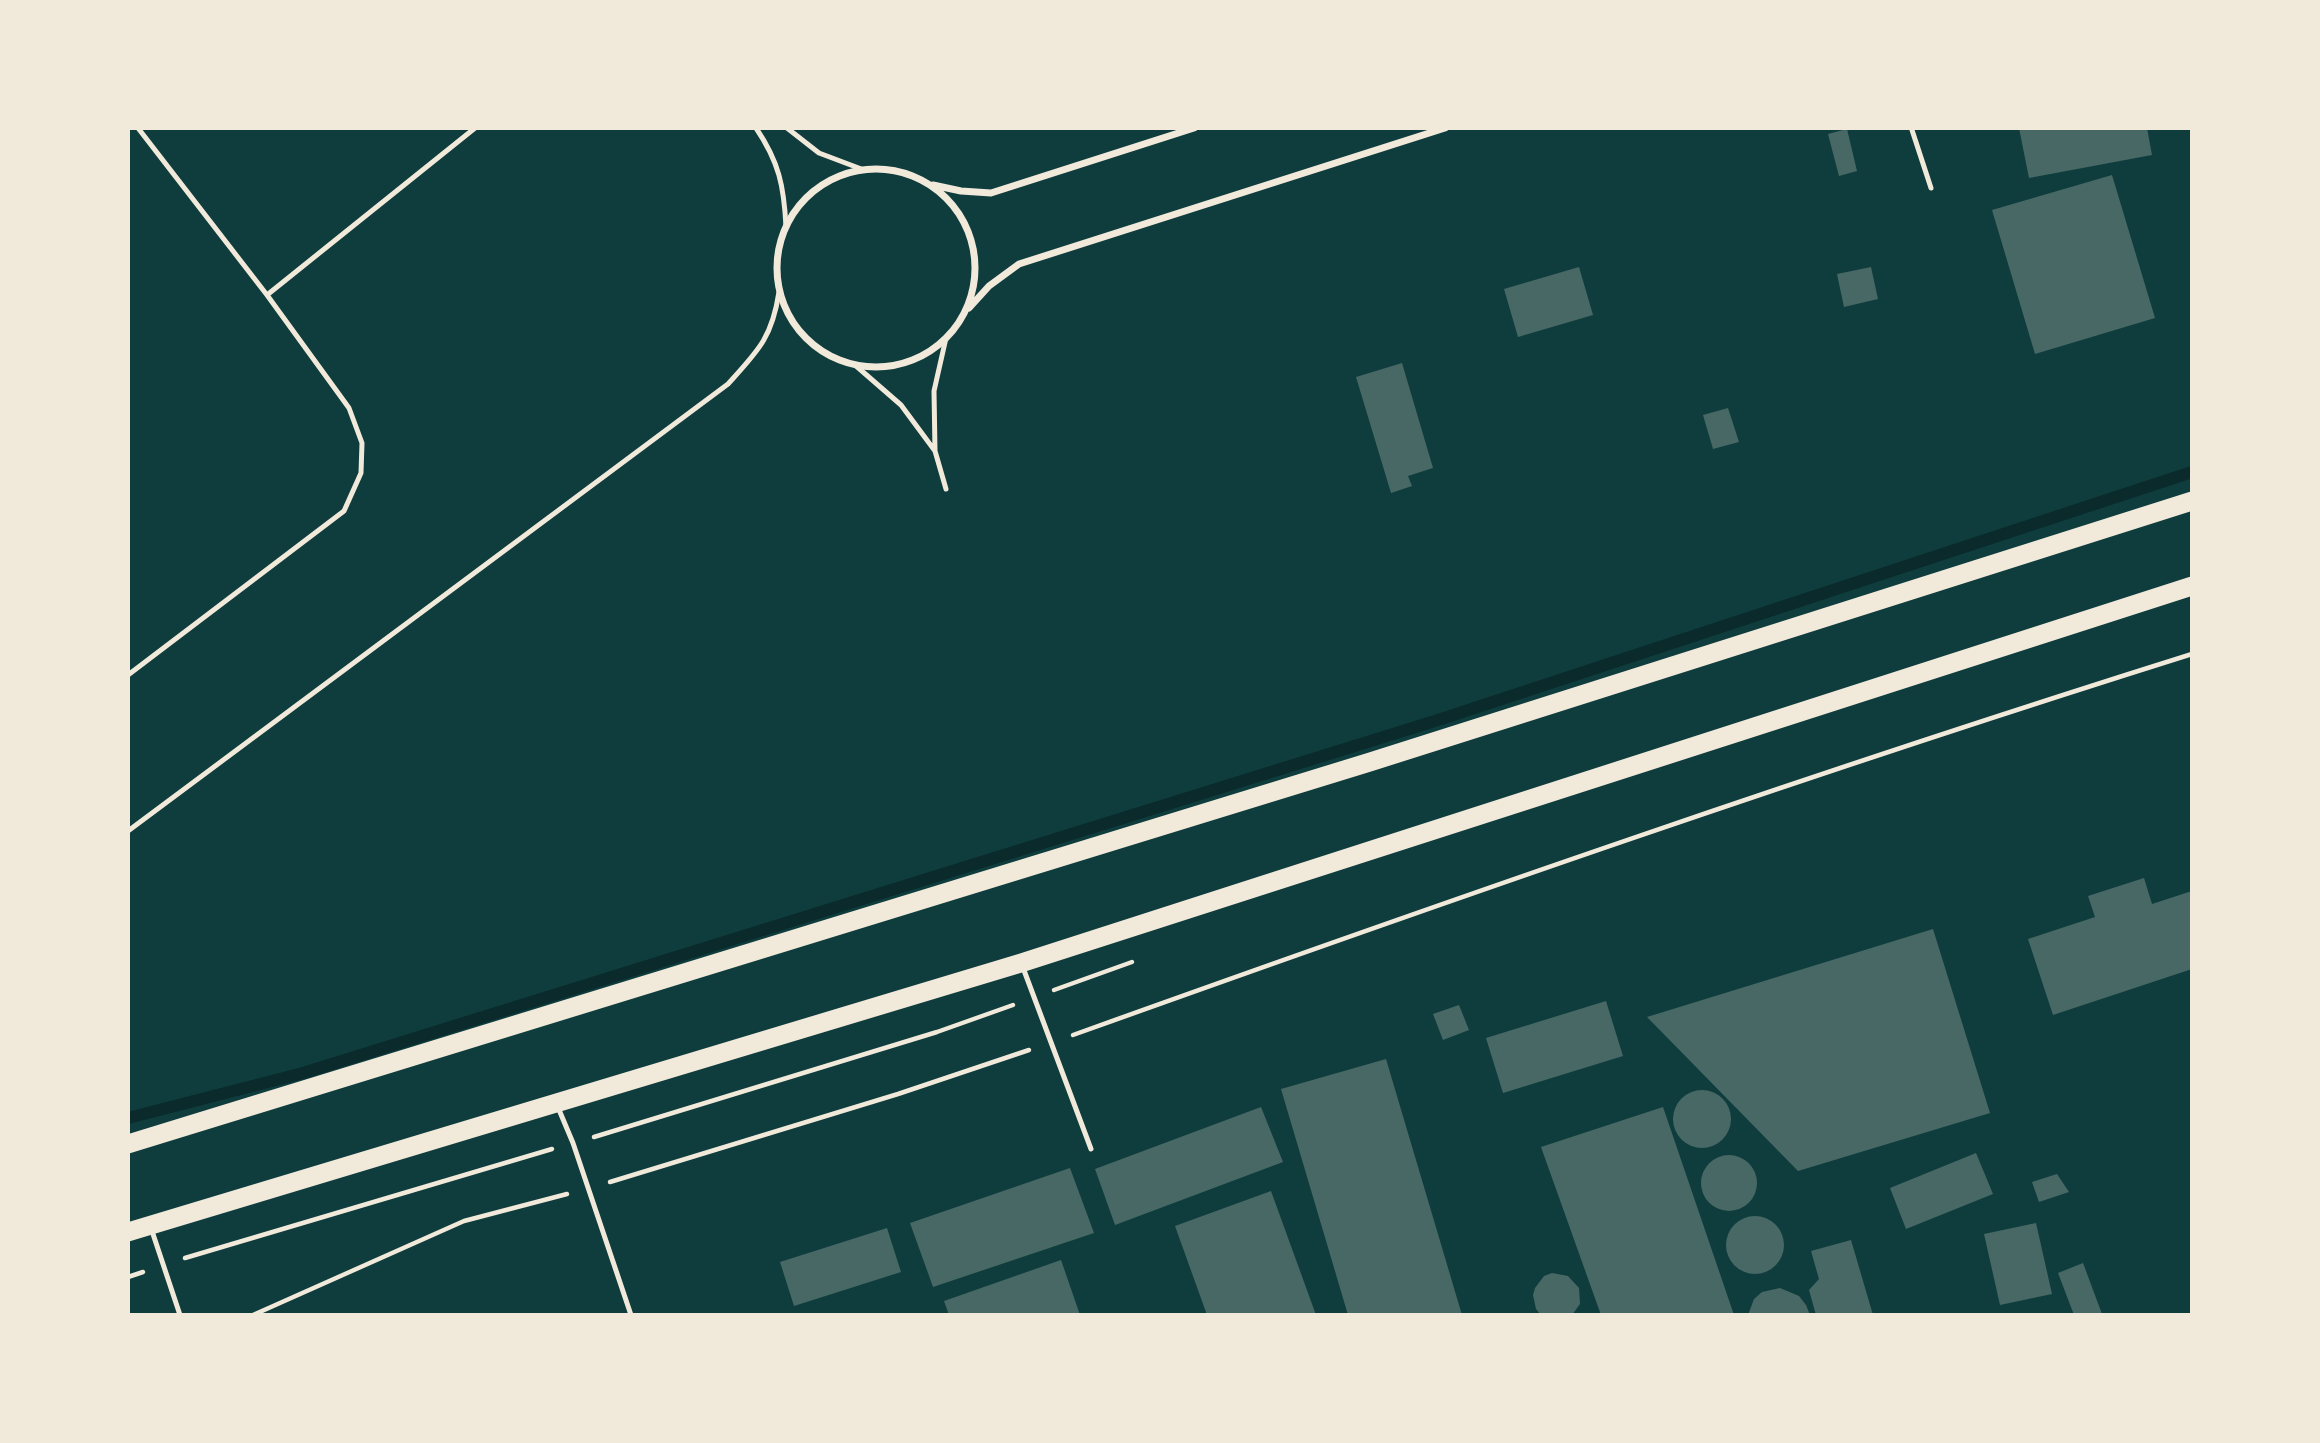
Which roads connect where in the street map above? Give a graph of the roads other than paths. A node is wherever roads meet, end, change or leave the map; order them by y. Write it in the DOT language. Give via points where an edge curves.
graph roads {
  1 [pos="138,128"];
  2 [pos="475,128"];
  3 [pos="757,128"];
  4 [pos="787,128"];
  5 [pos="1194,128"];
  6 [pos="1445,128"];
  7 [pos="1912,129"];
  8 [pos="864,170"];
  9 [pos="929,184"];
  10 [pos="1931,188"];
  11 [pos="786,226"];
  12 [pos="779,292"];
  13 [pos="267,295"];
  14 [pos="965,312"];
  15 [pos="947,338"];
  16 [pos="855,365"];
  17 [pos="935,451"];
  18 [pos="946,489"];
  19 [pos="2192,501"];
  20 [pos="2192,586"];
  21 [pos="128,675"];
  22 [pos="128,831"];
  23 [pos="1021,963"];
  24 [pos="556,1102"];
  25 [pos="128,1144"];
  26 [pos="1091,1149"];
  27 [pos="150,1225"];
  28 [pos="128,1232"];
  29 [pos="180,1315"];
  30 [pos="631,1315"];
  1 -- 13 [label="lane"];
  2 -- 13 [label="lane"];
  3 -- 11 [label="lane" via="773,153 785,199"];
  4 -- 8 [label="lane" via="819,153"];
  5 -- 9 [label="street" via="992,193"];
  6 -- 14 [label="street" via="1019,264"];
  7 -- 10 [label="lane"];
  8 -- 9 [label="street" via="898,172"];
  8 -- 11 [label="street" via="832,179 804,198"];
  9 -- 14 [label="street" via="948,199 972,241 973,289"];
  11 -- 12 [label="street" via="776,258"];
  12 -- 16 [label="street" via="790,318 807,339 829,355"];
  12 -- 22 [label="lane" via="775,319 761,349 728,384"];
  13 -- 21 [label="lane" via="349,408 362,443 361,473 344,511"];
  14 -- 15 [label="street"];
  15 -- 16 [label="street" via="904,363"];
  15 -- 17 [label="lane" via="934,391"];
  16 -- 17 [label="lane" via="901,405"];
  17 -- 18 [label="lane"];
  19 -- 25 [label="highway" via="1357,766"];
  20 -- 23 [label="highway"];
  23 -- 24 [label="highway"];
  23 -- 26 [label="lane"];
  24 -- 27 [label="highway"];
  24 -- 30 [label="lane"];
  27 -- 28 [label="highway"];
  27 -- 29 [label="lane"];
}
